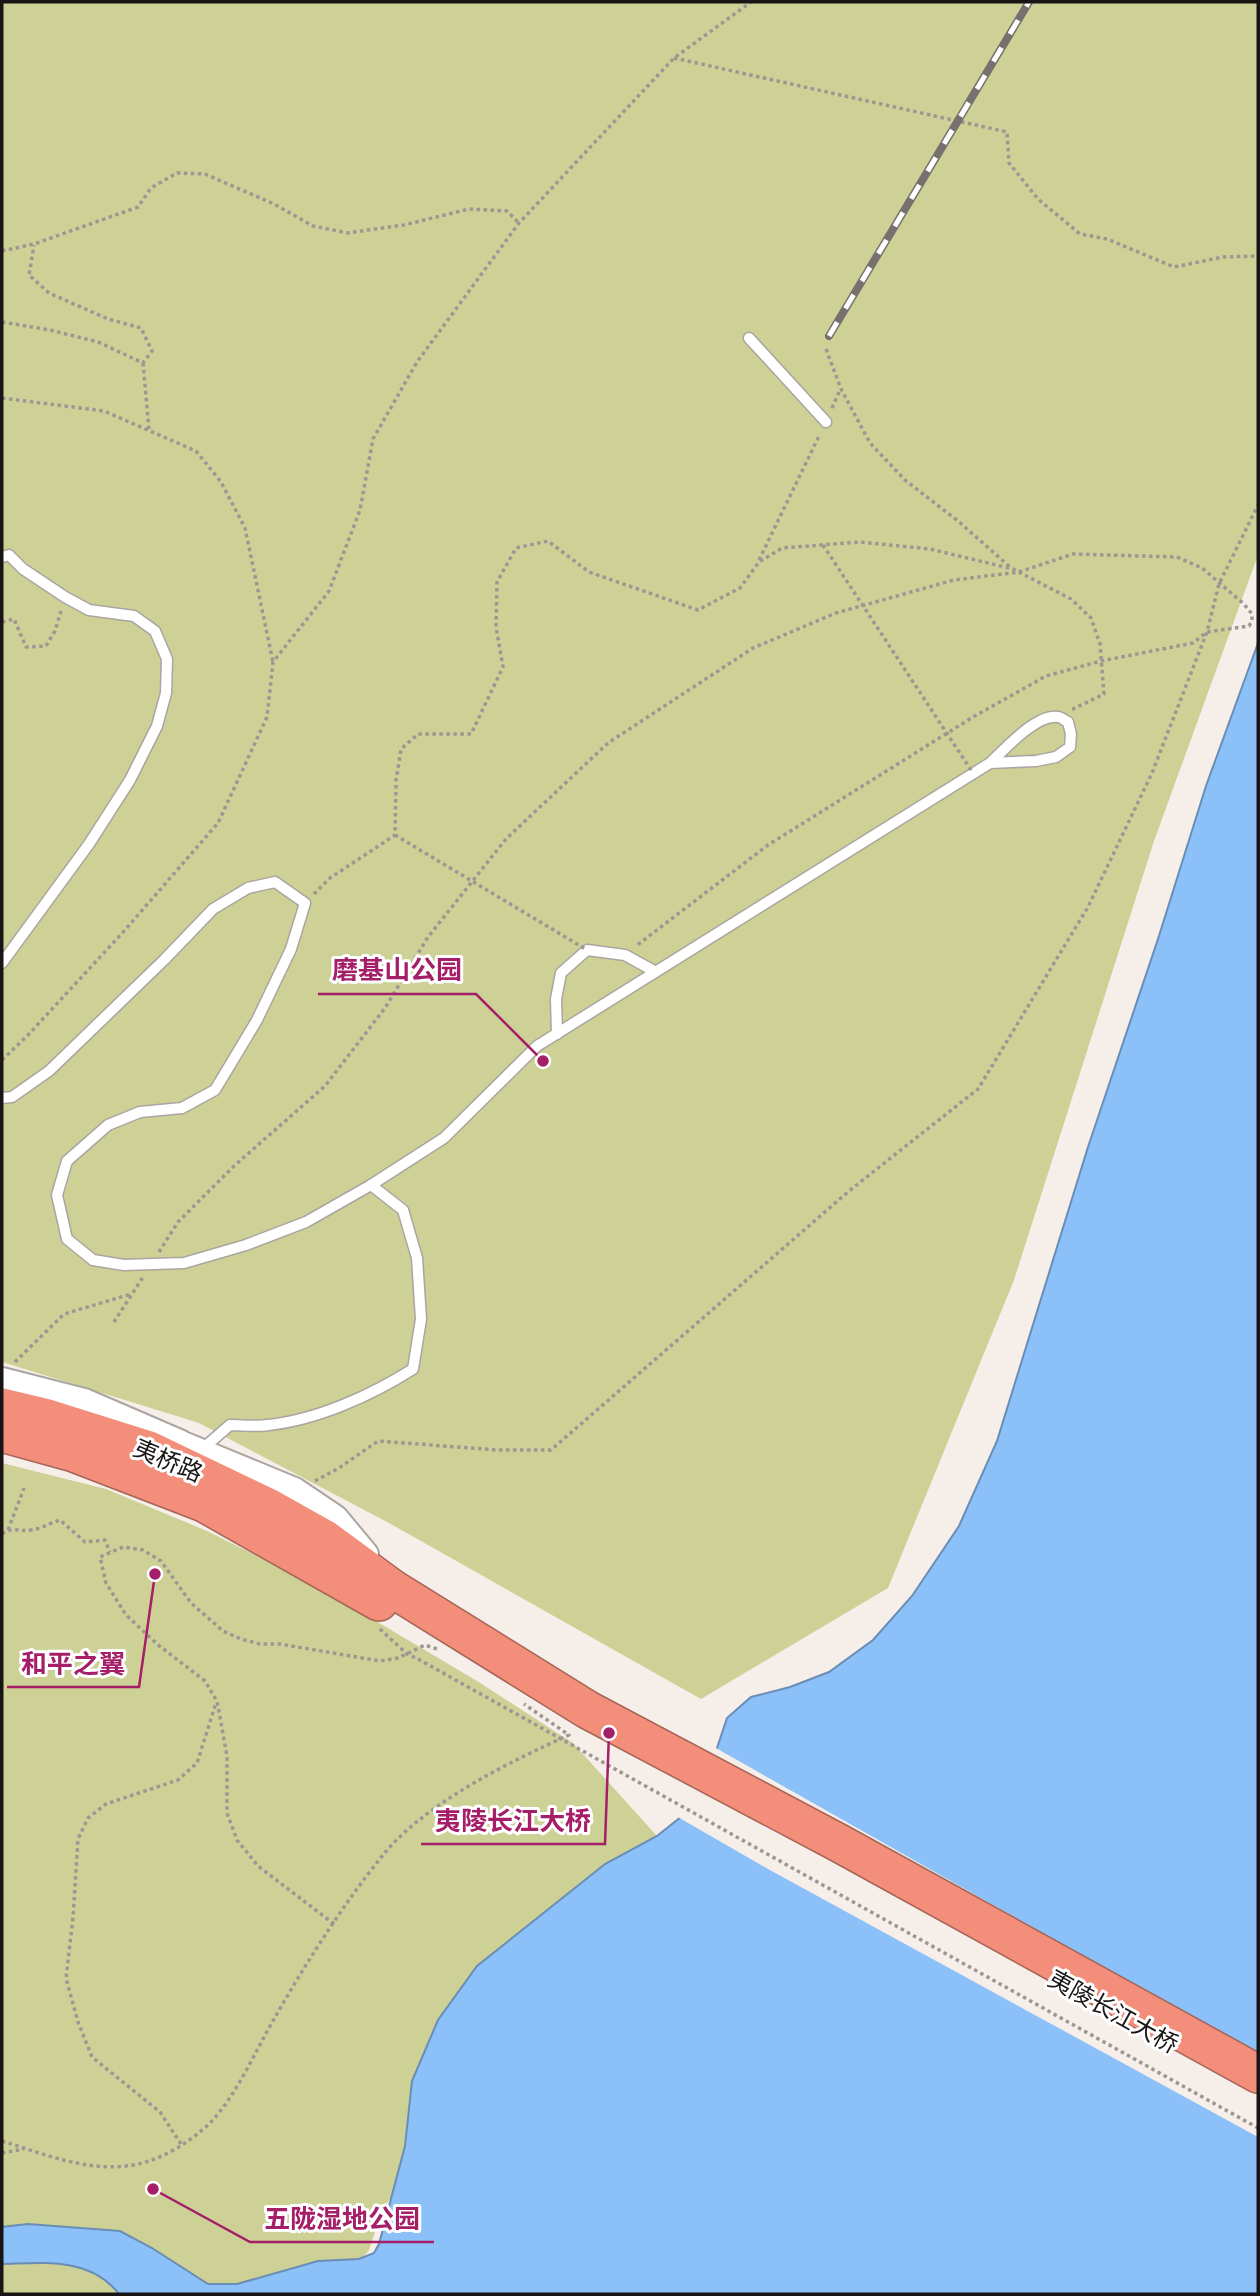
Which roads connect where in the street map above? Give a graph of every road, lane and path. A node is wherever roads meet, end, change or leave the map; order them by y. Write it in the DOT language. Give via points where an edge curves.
graph roads {
  1 [pos="751,2"];
  2 [pos="674,58"];
  3 [pos="519,223"];
  4 [pos="34,244"];
  5 [pos="2,251"];
  6 [pos="1258,256"];
  7 [pos="2,322"];
  8 [pos="749,338"];
  9 [pos="826,349"];
  10 [pos="143,363"];
  11 [pos="841,389"];
  12 [pos="2,398"];
  13 [pos="826,422"];
  14 [pos="149,430"];
  15 [pos="1258,505"];
  16 [pos="823,545"];
  17 [pos="2,557"];
  18 [pos="759,562"];
  19 [pos="1013,569"];
  20 [pos="1018,572"];
  21 [pos="1219,584"];
  22 [pos="65,597"];
  23 [pos="2,622"];
  24 [pos="1207,632"];
  25 [pos="1101,661"];
  26 [pos="273,662"];
  27 [pos="1058,716"];
  28 [pos="990,763"];
  29 [pos="973,773"];
  30 [pos="395,835"];
  31 [pos="305,903"];
  32 [pos="587,950"];
  33 [pos="625,955"];
  34 [pos="2,963"];
  35 [pos="654,971"];
  36 [pos="556,1034"];
  37 [pos="2,1060"];
  38 [pos="2,1098"];
  39 [pos="371,1185"];
  40 [pos="151,1264"];
  41 [pos="133,1293"];
  42 [pos="114,1322"];
  43 [pos="6,1374"];
  44 [pos="2,1407"];
  45 [pos="2,1433"];
  46 [pos="191,1450"];
  47 [pos="24,1488"];
  48 [pos="294,1492"];
  49 [pos="8,1530"];
  50 [pos="2,1534"];
  51 [pos="316,1550"];
  52 [pos="110,1552"];
  53 [pos="393,1589"];
  54 [pos="439,1650"];
  55 [pos="418,1659"];
  56 [pos="216,1701"];
  57 [pos="519,1701"];
  58 [pos="334,1924"];
  59 [pos="1258,2074"];
  60 [pos="1258,2096"];
  61 [pos="1258,2128"];
  62 [pos="2,2141"];
  63 [pos="182,2145"];
  64 [pos="26,2148"];
  65 [pos="2,2153"];
  1 -- 2 [label="path"];
  2 -- 3 [label="path"];
  2 -- 6 [label="path" via="1007,132 1009,163 1038,199 1080,234 1107,239 1174,267 1223,257"];
  3 -- 4 [label="path" via="507,211 469,209 348,233 313,226 205,174 177,173 151,188 138,207"];
  3 -- 26 [label="path" via="417,362 373,439 360,510 329,591"];
  4 -- 5 [label="path"];
  4 -- 10 [label="path" via="29,275 49,293 141,328 152,351"];
  7 -- 10 [label="path" via="98,342"];
  8 -- 13 [label="lane"];
  9 -- 11 [label="path"];
  10 -- 14 [label="path"];
  11 -- 13 [label="path"];
  11 -- 19 [label="path" via="870,443 905,480"];
  12 -- 14 [label="path" via="104,411"];
  13 -- 18 [label="path"];
  14 -- 26 [label="path" via="196,451 227,494 245,528"];
  15 -- 21 [label="path"];
  16 -- 18 [label="path" via="782,548"];
  16 -- 19 [label="path" via="860,542 930,549"];
  16 -- 29 [label="path, bridge"];
  17 -- 22 [label="lane" via="9,555"];
  18 -- 30 [label="path" via="740,588 698,610 589,572 548,541 516,548 497,582 496,627 503,667 471,734 418,734 401,749"];
  19 -- 20 [label="path"];
  20 -- 21 [label="path" via="1073,554 1177,558 1202,568"];
  20 -- 25 [label="path" via="1071,599 1091,618"];
  20 -- 40 [label="path" via="954,580 836,613 753,648 608,743 506,839 428,937 385,1008 325,1086 178,1222"];
  21 -- 24 [label="path"];
  21 -- 24 [label="path" via="1244,604 1252,621 1249,626"];
  22 -- 23 [label="path" via="46,646 26,647 14,619"];
  22 -- 34 [label="lane" via="89,610 134,616 155,631 167,659 166,693 157,726 130,780"];
  24 -- 25 [label="path" via="1192,643"];
  24 -- 48 [label="path" via="1152,773 1088,907 978,1089 849,1191 551,1450 378,1441"];
  25 -- 27 [label="path" via="1104,694"];
  25 -- 33 [label="path" via="1046,676 973,716 768,845"];
  26 -- 37 [label="path" via="267,718 218,823"];
  27 -- 28 [label="lane" via="1041,719"];
  27 -- 28 [label="lane" via="1068,722 1071,734 1070,747 1056,757"];
  28 -- 29 [label="lane"];
  29 -- 35 [label="lane"];
  30 -- 31 [label="path" via="330,878"];
  30 -- 32 [label="path, bridge"];
  31 -- 38 [label="lane" via="275,882 248,888 213,909 49,1071 12,1097"];
  31 -- 40 [label="lane" via="286,961 215,1090 182,1108 141,1112 108,1125 67,1161 57,1195 67,1239 93,1260"];
  32 -- 33 [label="lane"];
  32 -- 36 [label="lane" via="561,973"];
  33 -- 35 [label="lane"];
  35 -- 36 [label="lane"];
  36 -- 39 [label="lane" via="537,1046 444,1138"];
  39 -- 40 [label="lane" via="306,1222 246,1245 184,1263"];
  39 -- 46 [label="lane" via="402,1210 417,1258 421,1319 413,1368 386,1386 314,1415 267,1426 230,1425"];
  40 -- 41 [label="path"];
  41 -- 42 [label="path"];
  41 -- 43 [label="path" via="64,1314"];
  43 -- 46 [label="street"];
  44 -- 51 [label="highway, 夷桥路" via="149,1450 268,1507"];
  45 -- 51 [label="highway, 夷桥路" via="74,1453"];
  46 -- 48 [label="street"];
  47 -- 49 [label="path"];
  48 -- 53 [label="street" via="334,1519"];
  49 -- 50 [label="path"];
  49 -- 52 [label="path" via="34,1530 60,1520 85,1542 105,1540"];
  51 -- 53 [label="highway, 夷陵长江大桥"];
  51 -- 60 [label="highway, 夷陵长江大桥" via="795,1837"];
  52 -- 54 [label="path" via="123,1547 143,1550 161,1561 191,1603 223,1631 240,1639 380,1661 425,1645"];
  52 -- 56 [label="path" via="100,1557 106,1583 126,1615 205,1681"];
  53 -- 59 [label="highway, 夷陵长江大桥" via="588,1710"];
  55 -- 61 [label="path, bridge"];
  56 -- 58 [label="path" via="227,1756 227,1812 237,1840 258,1866"];
  56 -- 63 [label="path" via="197,1763 178,1780 106,1804 88,1818 78,1839 66,1978 92,2057 160,2112"];
  57 -- 58 [label="path" via="569,1735 486,1776 414,1825 384,1853"];
  58 -- 63 [label="path" via="232,2094 211,2122"];
  62 -- 64 [label="path"];
  63 -- 64 [label="path" via="141,2163 103,2167"];
  64 -- 65 [label="path"];
}
